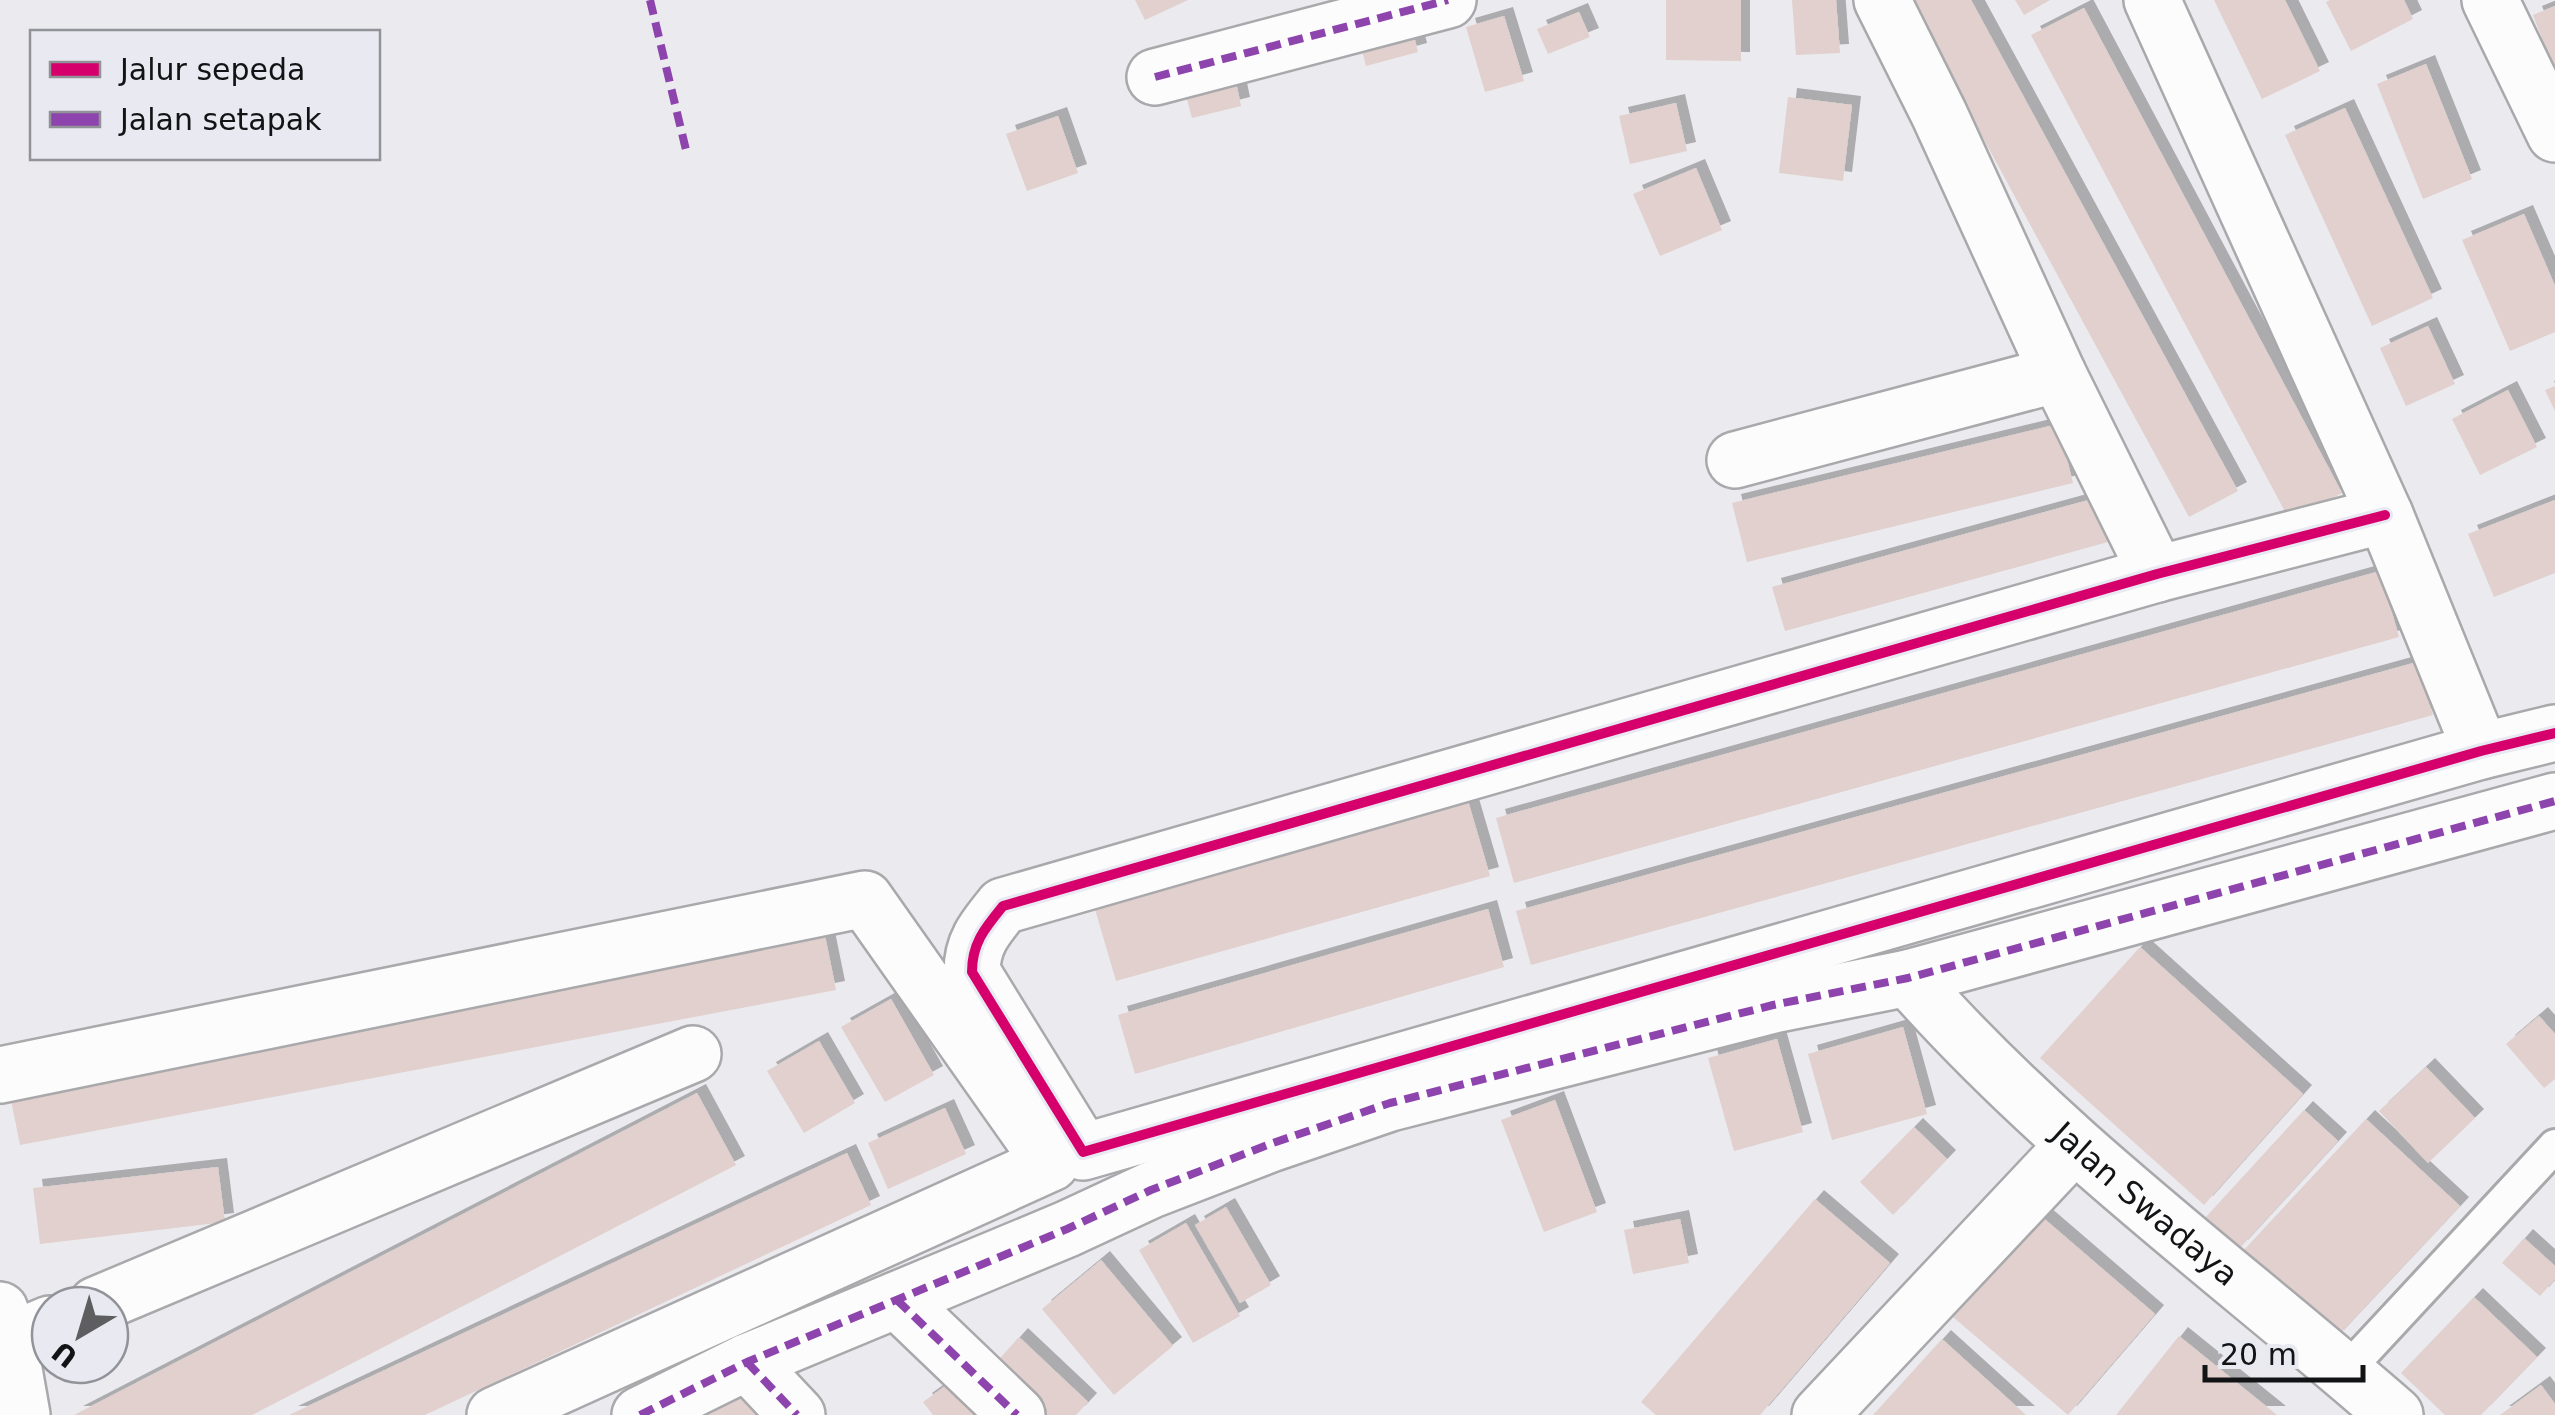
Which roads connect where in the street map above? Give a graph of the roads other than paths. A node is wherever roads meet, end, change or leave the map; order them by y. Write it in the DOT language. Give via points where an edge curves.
graph roads {
  1 [pos="1448,0"];
  2 [pos="1882,0"];
  3 [pos="2152,0"];
  4 [pos="2490,0"];
  5 [pos="1155,77"];
  6 [pos="2555,134"];
  7 [pos="2058,374"];
  8 [pos="1735,460"];
  9 [pos="2385,516"];
  10 [pos="2157,574"];
  11 [pos="2555,733"];
  12 [pos="2481,751"];
  13 [pos="2555,801"];
  14 [pos="1908,978"];
  15 [pos="693,1054"];
  16 [pos="0,1076"];
  17 [pos="2073,1146"];
  18 [pos="2555,1146"];
  19 [pos="130,1291"];
  20 [pos="897,1300"];
  21 [pos="20,1325"];
  22 [pos="748,1362"];
  23 [pos="2345,1372"];
  24 [pos="22,1415"];
  25 [pos="495,1415"];
  26 [pos="640,1415"];
  27 [pos="798,1415"];
  28 [pos="1017,1415"];
  29 [pos="1820,1415"];
  30 [pos="2394,1415"];
  1 -- 5 [label="street"];
  2 -- 7 [label="street"];
  3 -- 9 [label="street"];
  4 -- 6 [label="street"];
  7 -- 8 [label="street"];
  7 -- 10 [label="street"];
  9 -- 10 [label="street"];
  9 -- 12 [label="street"];
  10 -- 12 [label="street" via="1004,906 972,950 972,972 1083,1152"];
  11 -- 12 [label="street"];
  13 -- 14 [label="street"];
  14 -- 17 [label="street, Jalan Swadaya"];
  14 -- 20 [label="street" via="1390,1103 1151,1190"];
  15 -- 19 [label="street"];
  16 -- 25 [label="street" via="865,899 1051,1163"];
  17 -- 23 [label="street, Jalan Swadaya"];
  17 -- 29 [label="street"];
  18 -- 23 [label="lane"];
  20 -- 22 [label="street"];
  20 -- 28 [label="street"];
  21 -- 24 [label="street"];
  22 -- 26 [label="street"];
  22 -- 27 [label="street"];
  23 -- 30 [label="street, Jalan Swadaya"];
}
